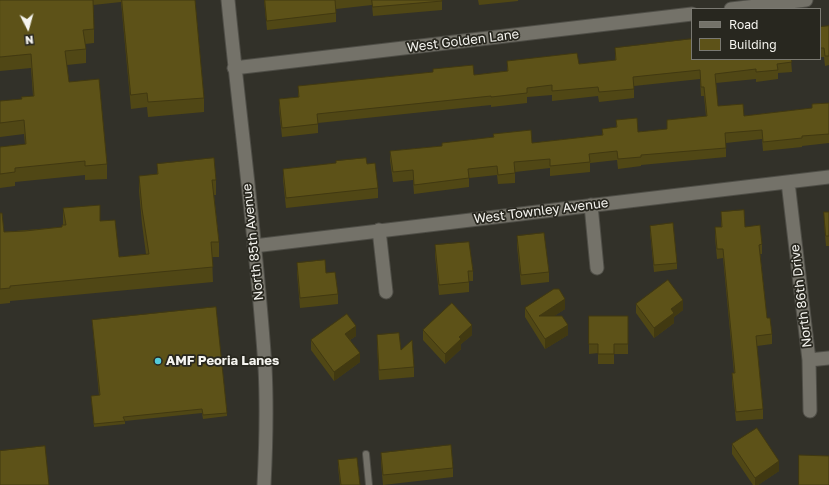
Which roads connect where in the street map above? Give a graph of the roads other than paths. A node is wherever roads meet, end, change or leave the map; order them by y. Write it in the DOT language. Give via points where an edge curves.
graph roads {
  1 [pos="228,0"];
  2 [pos="806,0"];
  3 [pos="739,8"];
  4 [pos="691,14"];
  5 [pos="234,68"];
  6 [pos="829,177"];
  7 [pos="788,182"];
  8 [pos="591,205"];
  9 [pos="379,230"];
  10 [pos="254,246"];
  11 [pos="597,268"];
  12 [pos="386,292"];
  13 [pos="829,358"];
  14 [pos="809,360"];
  15 [pos="810,411"];
  16 [pos="366,454"];
  17 [pos="264,485"];
  18 [pos="369,485"];
  1 -- 5 [label="street, North 85th Avenue"];
  2 -- 3 [label="street"];
  4 -- 5 [label="street, West Golden Lane"];
  5 -- 10 [label="street, North 85th Avenue"];
  6 -- 7 [label="street, West Townley Avenue"];
  7 -- 8 [label="street, West Townley Avenue"];
  7 -- 14 [label="street, North 86th Drive"];
  8 -- 9 [label="street, West Townley Avenue"];
  8 -- 11 [label="street"];
  9 -- 10 [label="street, West Townley Avenue"];
  9 -- 12 [label="street"];
  10 -- 17 [label="street, North 85th Avenue" via="265,368"];
  13 -- 14 [label="street"];
  14 -- 15 [label="street, North 86th Drive"];
  16 -- 18 [label="lane"];
}
